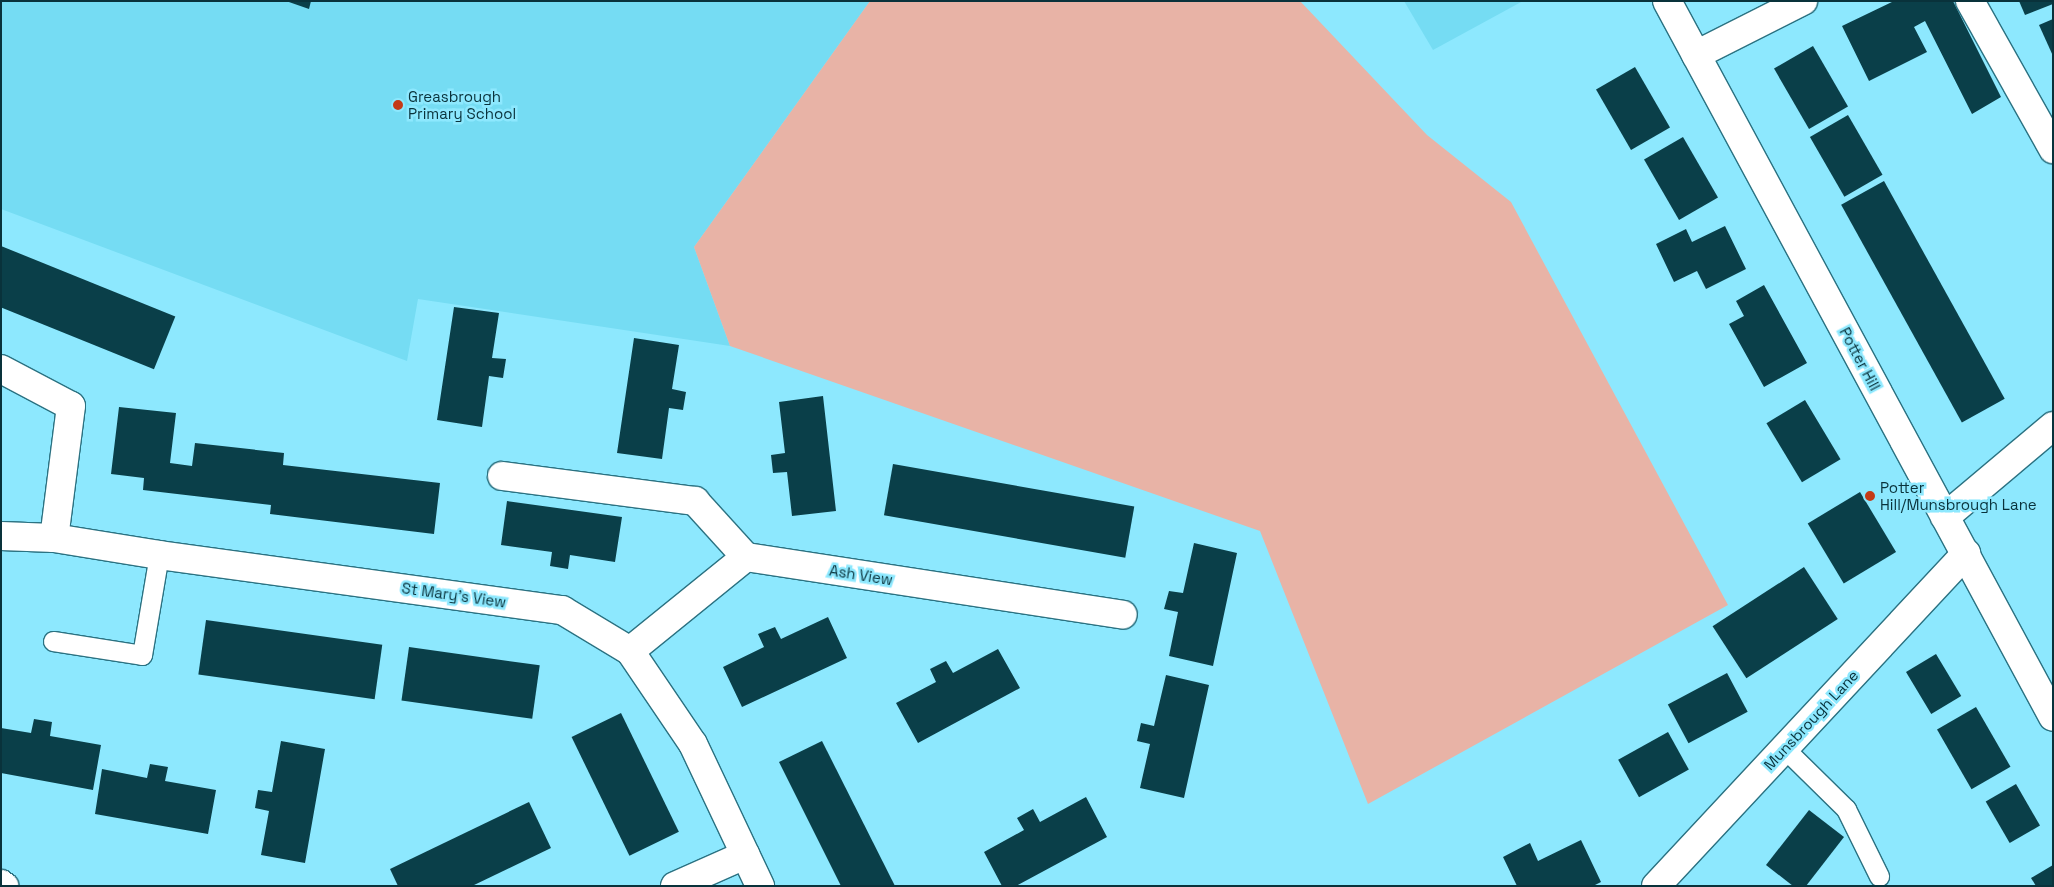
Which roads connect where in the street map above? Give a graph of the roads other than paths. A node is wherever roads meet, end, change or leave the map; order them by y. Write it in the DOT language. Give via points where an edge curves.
graph roads {
  1 [pos="1667,1"];
  2 [pos="1803,1"];
  3 [pos="1970,1"];
  4 [pos="1696,55"];
  5 [pos="2053,149"];
  6 [pos="1,369"];
  7 [pos="2053,426"];
  8 [pos="502,476"];
  9 [pos="1945,517"];
  10 [pos="1,536"];
  11 [pos="54,538"];
  12 [pos="1966,553"];
  13 [pos="159,555"];
  14 [pos="746,557"];
  15 [pos="1123,615"];
  16 [pos="53,641"];
  17 [pos="630,650"];
  18 [pos="2053,718"];
  19 [pos="1784,748"];
  20 [pos="745,856"];
  21 [pos="1879,876"];
  22 [pos="675,886"];
  23 [pos="760,886"];
  24 [pos="1656,886"];
  1 -- 4 [label="street, Potter Hill"];
  2 -- 4 [label="street"];
  3 -- 5 [label="street"];
  4 -- 9 [label="street, Potter Hill"];
  6 -- 11 [label="street" via="71,406"];
  7 -- 9 [label="street"];
  8 -- 14 [label="street" via="695,501"];
  9 -- 12 [label="street, Potter Hill"];
  10 -- 11 [label="street, St Mary's View"];
  11 -- 13 [label="street, St Mary's View"];
  12 -- 18 [label="street, Potter Hill"];
  12 -- 19 [label="street, Munsbrough Lane"];
  13 -- 16 [label="lane" via="142,655"];
  13 -- 17 [label="street, St Mary's View" via="562,610"];
  14 -- 15 [label="street, Ash View"];
  14 -- 17 [label="street"];
  17 -- 20 [label="street, St Mary's View" via="693,744"];
  19 -- 21 [label="lane" via="1846,809"];
  19 -- 24 [label="street, Munsbrough Lane"];
  20 -- 22 [label="street"];
  20 -- 23 [label="street, St Mary's View"];
}
